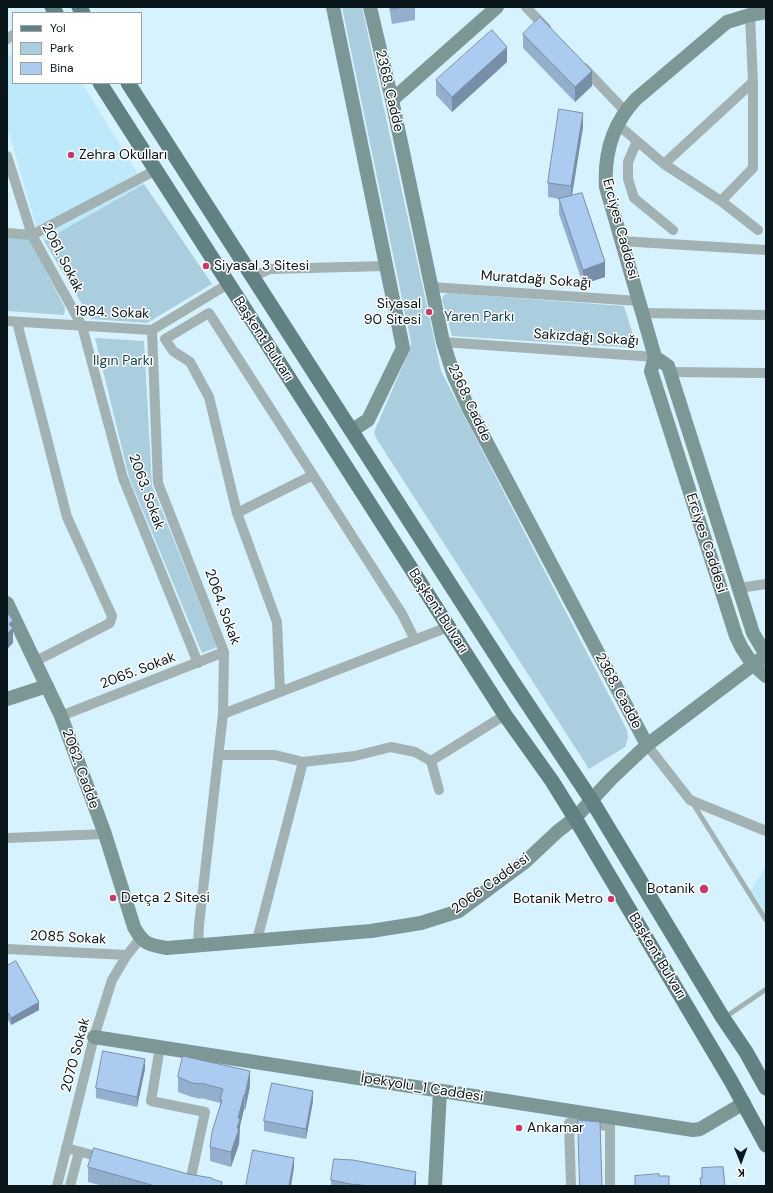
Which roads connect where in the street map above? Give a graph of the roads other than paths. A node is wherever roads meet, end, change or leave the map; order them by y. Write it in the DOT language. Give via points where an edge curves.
graph roads {
  1 [pos="333,7"];
  2 [pos="370,7"];
  3 [pos="496,7"];
  4 [pos="526,7"];
  5 [pos="748,12"];
  6 [pos="766,12"];
  7 [pos="553,35"];
  8 [pos="574,58"];
  9 [pos="753,82"];
  10 [pos="101,84"];
  11 [pos="129,84"];
  12 [pos="392,100"];
  13 [pos="625,111"];
  14 [pos="617,124"];
  15 [pos="637,141"];
  16 [pos="7,156"];
  17 [pos="664,164"];
  18 [pos="156,170"];
  19 [pos="720,201"];
  20 [pos="673,230"];
  21 [pos="758,230"];
  22 [pos="7,233"];
  23 [pos="32,235"];
  24 [pos="621,241"];
  25 [pos="766,250"];
  26 [pos="386,266"];
  27 [pos="252,277"];
  28 [pos="228,284"];
  29 [pos="432,287"];
  30 [pos="641,307"];
  31 [pos="766,315"];
  32 [pos="12,321"];
  33 [pos="82,326"];
  34 [pos="152,330"];
  35 [pos="443,342"];
  36 [pos="655,356"];
  37 [pos="670,372"];
  38 [pos="766,373"];
  39 [pos="351,431"];
  40 [pos="313,475"];
  41 [pos="237,513"];
  42 [pos="766,584"];
  43 [pos="739,588"];
  44 [pos="7,603"];
  45 [pos="448,627"];
  46 [pos="415,640"];
  47 [pos="224,652"];
  48 [pos="766,655"];
  49 [pos="36,661"];
  50 [pos="198,663"];
  51 [pos="752,665"];
  52 [pos="766,676"];
  53 [pos="47,686"];
  54 [pos="280,692"];
  55 [pos="7,699"];
  56 [pos="223,714"];
  57 [pos="505,715"];
  58 [pos="61,716"];
  59 [pos="647,745"];
  60 [pos="218,755"];
  61 [pos="431,761"];
  62 [pos="303,762"];
  63 [pos="439,790"];
  64 [pos="690,800"];
  65 [pos="592,801"];
  66 [pos="575,818"];
  67 [pos="766,831"];
  68 [pos="105,834"];
  69 [pos="7,838"];
  70 [pos="766,920"];
  71 [pos="140,939"];
  72 [pos="257,940"];
  73 [pos="198,947"];
  74 [pos="7,949"];
  75 [pos="128,955"];
  76 [pos="765,990"];
  77 [pos="723,1018"];
  78 [pos="94,1037"];
  79 [pos="160,1047"];
  80 [pos="766,1088"];
  81 [pos="440,1091"];
  82 [pos="744,1103"];
  83 [pos="766,1145"];
  84 [pos="66,1148"];
  85 [pos="79,1152"];
  86 [pos="116,1162"];
  87 [pos="200,1184"];
  88 [pos="57,1186"];
  89 [pos="70,1186"];
  90 [pos="435,1186"];
  91 [pos="570,1186"];
  92 [pos="610,1186"];
  1 -- 26 [label="street"];
  2 -- 12 [label="street, 2368. Cadde"];
  3 -- 12 [label="street"];
  4 -- 7 [label="street"];
  5 -- 6 [label="street, Erciyes Caddesi"];
  5 -- 9 [label="street"];
  5 -- 13 [label="street, Erciyes Caddesi" via="719,28"];
  8 -- 13 [label="street"];
  9 -- 17 [label="street"];
  9 -- 19 [label="street" via="753,168"];
  10 -- 18 [label="main road, Başkent Bulvarı"];
  11 -- 27 [label="main road, Başkent Bulvarı"];
  12 -- 29 [label="street, 2368. Cadde"];
  13 -- 14 [label="street, Erciyes Caddesi"];
  14 -- 15 [label="street"];
  14 -- 24 [label="street, Erciyes Caddesi" via="610,143 605,173 606,187"];
  15 -- 17 [label="street"];
  15 -- 20 [label="street" via="628,162 628,179 634,198"];
  16 -- 23 [label="street, 2061. Sokak"];
  17 -- 19 [label="street"];
  18 -- 23 [label="street"];
  18 -- 28 [label="main road, Başkent Bulvarı"];
  19 -- 21 [label="street"];
  22 -- 23 [label="street"];
  23 -- 33 [label="street, 2061. Sokak"];
  24 -- 25 [label="street"];
  24 -- 30 [label="street, Erciyes Caddesi"];
  26 -- 27 [label="street" via="270,269"];
  26 -- 39 [label="street" via="403,348 368,420"];
  27 -- 39 [label="main road, Başkent Bulvarı"];
  28 -- 34 [label="street, 1984. Sokak"];
  28 -- 45 [label="main road, Başkent Bulvarı"];
  29 -- 30 [label="street, Muratdağı Sokağı"];
  29 -- 35 [label="street, 2368. Cadde"];
  30 -- 31 [label="street, Muratdağı Sokağı"];
  30 -- 36 [label="street, Erciyes Caddesi"];
  32 -- 33 [label="street, 1984. Sokak"];
  32 -- 49 [label="street" via="67,517 112,616 110,623"];
  33 -- 34 [label="street, 1984. Sokak"];
  33 -- 50 [label="street, 2063. Sokak" via="123,478"];
  34 -- 47 [label="street, 2064. Sokak" via="158,482"];
  35 -- 36 [label="street, Sakızdağı Sokağı"];
  35 -- 59 [label="street, 2368. Cadde" via="454,376 469,409"];
  36 -- 37 [label="street, Erciyes Caddesi" via="668,366"];
  36 -- 51 [label="street, Erciyes Caddesi" via="651,371 736,636"];
  37 -- 38 [label="street"];
  37 -- 43 [label="street, Erciyes Caddesi"];
  39 -- 65 [label="main road, Başkent Bulvarı"];
  40 -- 41 [label="street"];
  40 -- 41 [label="street" via="209,313 165,338 173,351 190,362 209,397"];
  40 -- 46 [label="street" via="402,614"];
  41 -- 54 [label="street" via="277,622"];
  42 -- 43 [label="street"];
  43 -- 48 [label="street, Erciyes Caddesi" via="753,633"];
  44 -- 49 [label="street, 2062. Cadde"];
  45 -- 46 [label="street"];
  45 -- 57 [label="main road, Başkent Bulvarı"];
  46 -- 54 [label="street"];
  47 -- 50 [label="street, 2065. Sokak"];
  47 -- 56 [label="street, 2064. Sokak"];
  48 -- 51 [label="street, 2066 Caddesi"];
  49 -- 53 [label="street, 2062. Cadde"];
  50 -- 58 [label="street, 2065. Sokak"];
  51 -- 52 [label="street, Erciyes Caddesi"];
  51 -- 59 [label="street, 2066 Caddesi"];
  53 -- 55 [label="street"];
  53 -- 58 [label="street, 2062. Cadde"];
  54 -- 56 [label="street"];
  56 -- 60 [label="street, 2064. Sokak"];
  57 -- 61 [label="street"];
  57 -- 66 [label="main road, Başkent Bulvarı"];
  58 -- 68 [label="street, 2062. Cadde"];
  59 -- 64 [label="street"];
  59 -- 65 [label="street, 2066 Caddesi"];
  60 -- 62 [label="street" via="275,755"];
  60 -- 73 [label="street, 2064. Sokak"];
  61 -- 62 [label="street" via="415,752 391,747 355,756"];
  61 -- 63 [label="street"];
  62 -- 72 [label="street"];
  64 -- 67 [label="street"];
  64 -- 70 [label="lane"];
  65 -- 66 [label="street, 2066 Caddesi"];
  65 -- 77 [label="main road, Başkent Bulvarı"];
  66 -- 72 [label="street, 2066 Caddesi" via="525,862 459,911 421,923 371,931"];
  66 -- 82 [label="main road, Başkent Bulvarı"];
  68 -- 69 [label="street"];
  68 -- 71 [label="street, 2062. Cadde"];
  71 -- 73 [label="street, 2066 Caddesi" via="154,946 167,948"];
  71 -- 75 [label="street, 2070 Sokak"];
  72 -- 73 [label="street, 2066 Caddesi"];
  74 -- 75 [label="street, 2085 Sokak"];
  75 -- 78 [label="street, 2070 Sokak" via="112,980"];
  76 -- 77 [label="lane"];
  77 -- 80 [label="main road, Başkent Bulvarı"];
  78 -- 79 [label="street, İpekyolu_1 Caddesi"];
  78 -- 84 [label="street, 2070 Sokak"];
  79 -- 81 [label="street, İpekyolu_1 Caddesi"];
  79 -- 87 [label="street" via="151,1101 205,1112 186,1181"];
  81 -- 82 [label="street, İpekyolu_1 Caddesi" via="693,1130 700,1129"];
  81 -- 90 [label="street"];
  82 -- 83 [label="main road, Başkent Bulvarı"];
  84 -- 85 [label="street"];
  84 -- 88 [label="street, 2070 Sokak"];
  85 -- 86 [label="street"];
  85 -- 89 [label="street"];
  91 -- 92 [label="street" via="568,1123 610,1126"];
}
